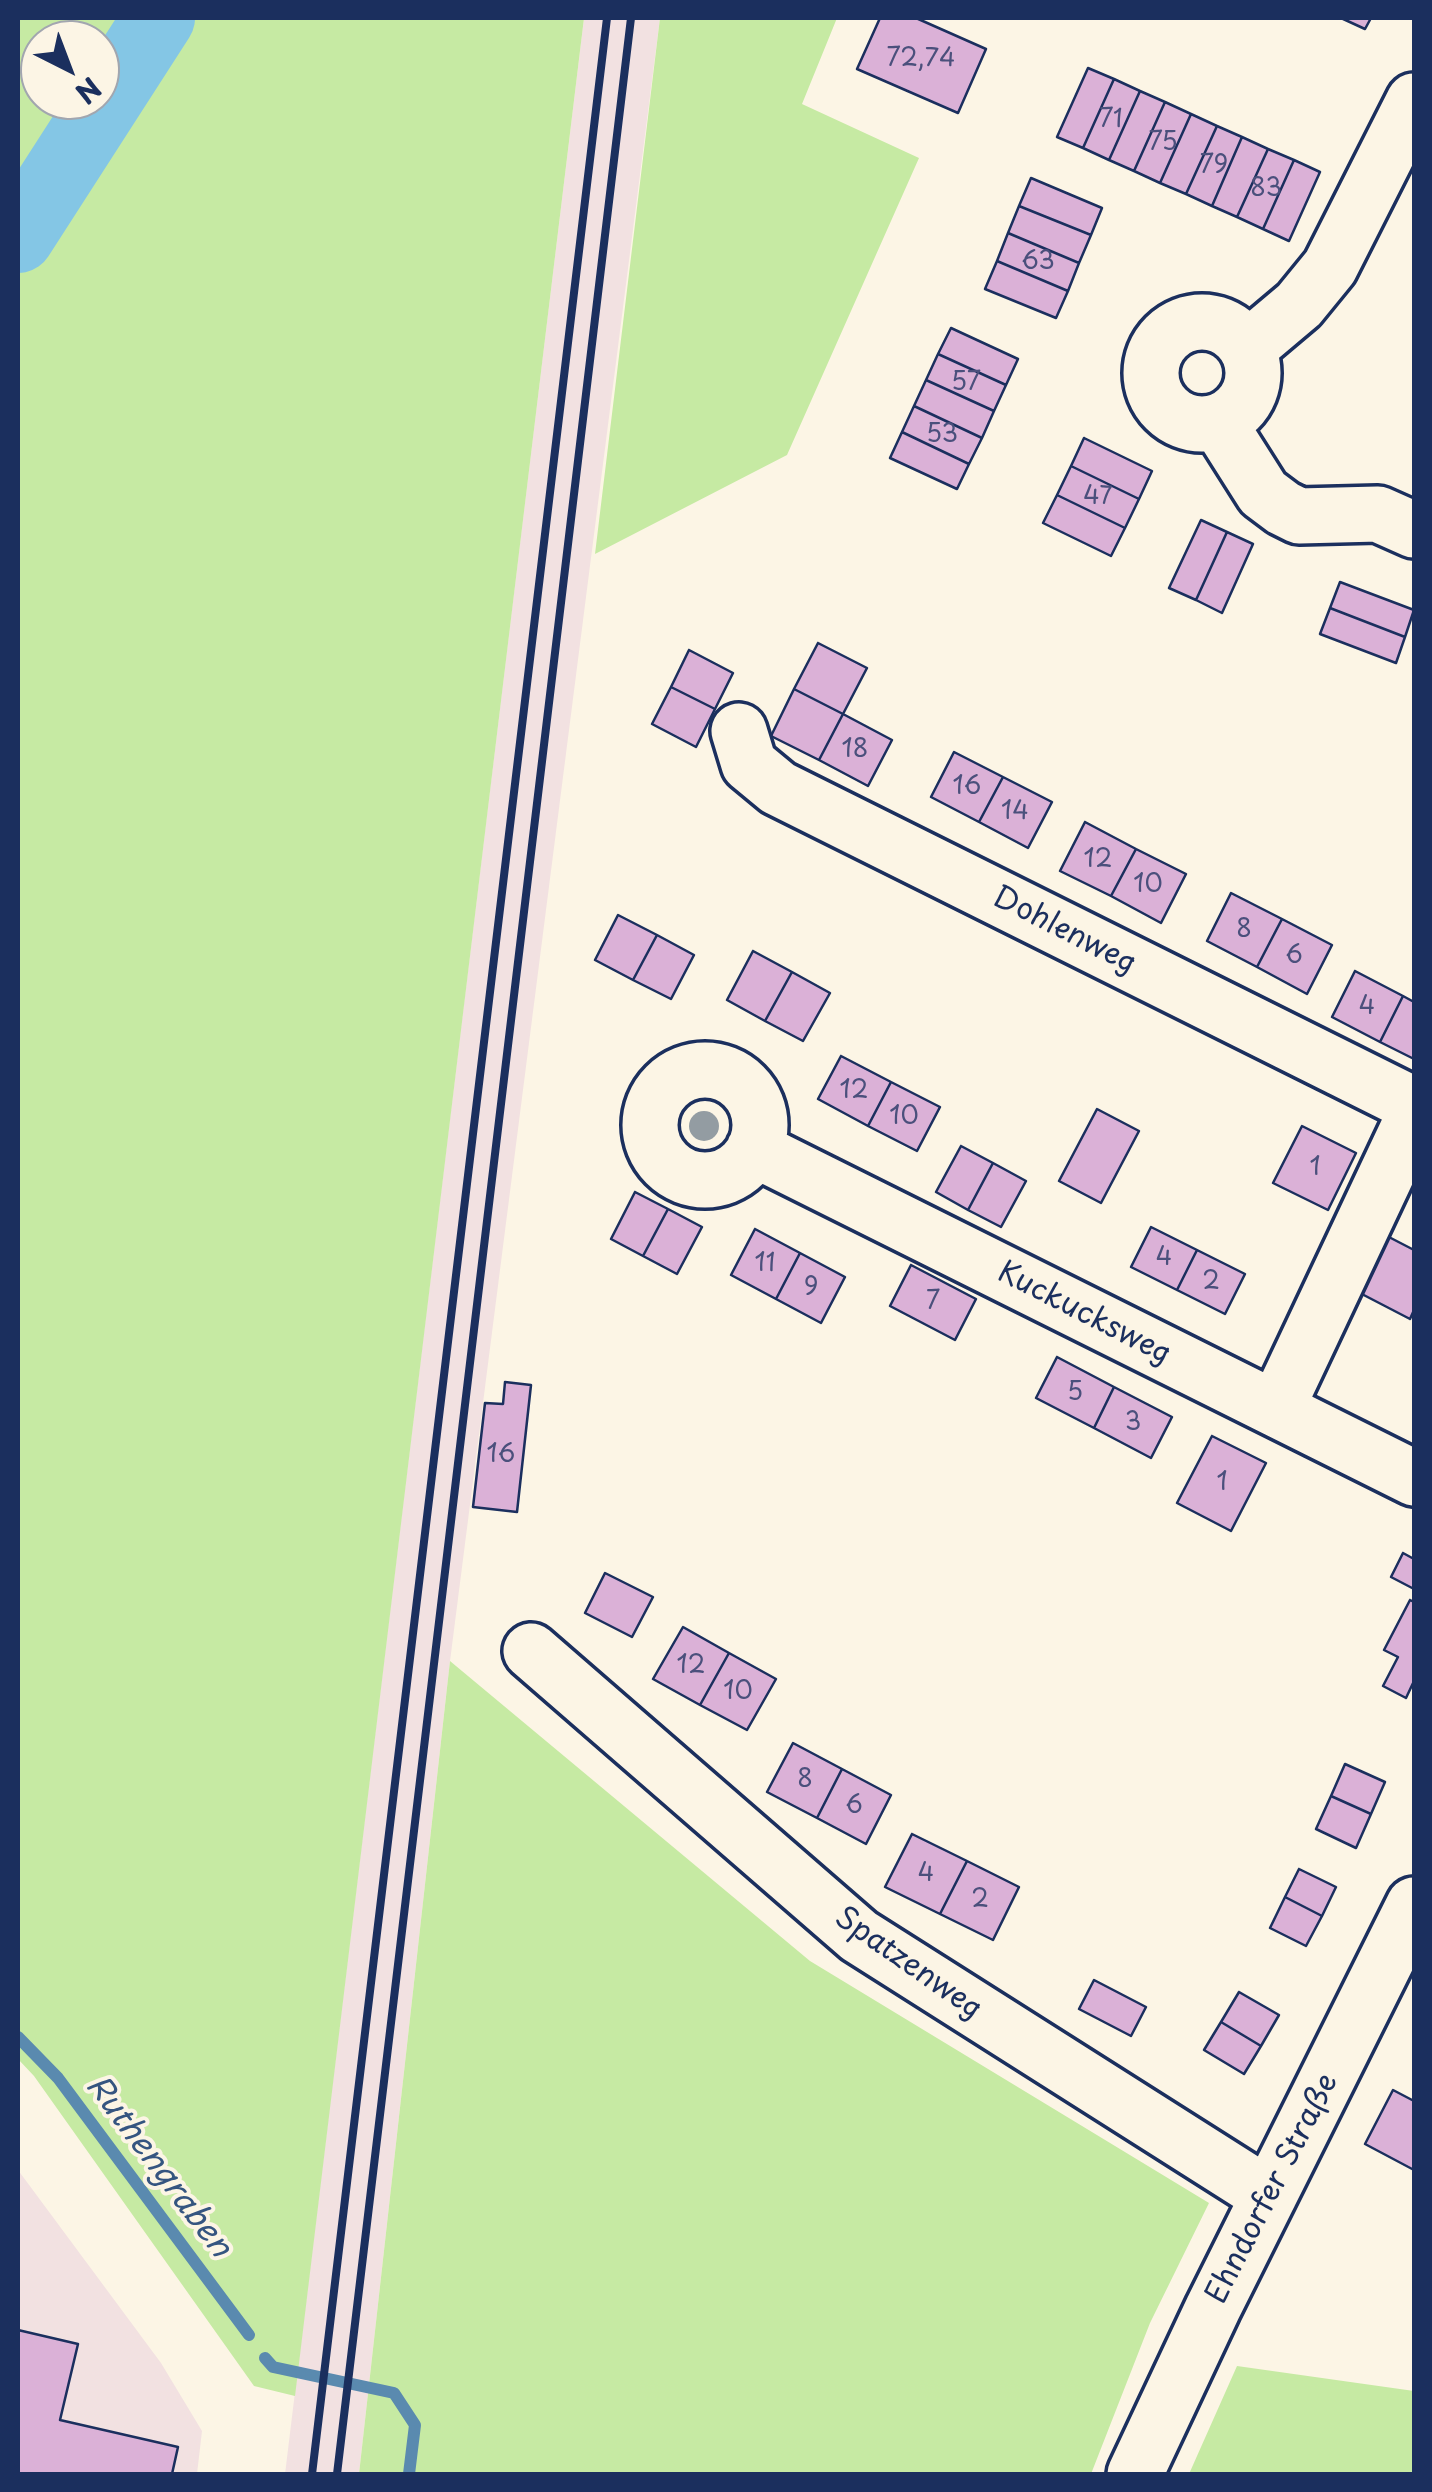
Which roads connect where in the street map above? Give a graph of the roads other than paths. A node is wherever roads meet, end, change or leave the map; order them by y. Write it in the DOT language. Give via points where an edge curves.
graph roads {
  1 [pos="1409,123"];
  2 [pos="1248,348"];
  3 [pos="1218,422"];
  4 [pos="1414,530"];
  5 [pos="738,731"];
  6 [pos="1414,1106"];
  7 [pos="1414,1116"];
  8 [pos="754,1149"];
  9 [pos="1276,1410"];
  10 [pos="1414,1478"];
  11 [pos="532,1651"];
  12 [pos="1414,1905"];
  13 [pos="1269,2196"];
  14 [pos="1136,2474"];
  1 -- 2 [label="street" via="1330,267 1299,305"];
  2 -- 3 [label="street" via="1253,384 1246,400"];
  2 -- 3 [label="street" via="1236,334 1204,322 1173,331 1154,357 1156,394 1166,410 1182,420"];
  3 -- 4 [label="street" via="1263,494 1283,508 1299,516 1378,514"];
  5 -- 6 [label="street, Dohlenweg" via="749,764 778,788"];
  7 -- 9 [label="street"];
  8 -- 9 [label="street, Kuckucksweg"];
  9 -- 10 [label="street, Kuckucksweg"];
  11 -- 13 [label="street, Spatzenweg" via="859,1936"];
  12 -- 13 [label="street, Ehndorfer Straße"];
  13 -- 14 [label="street, Ehndorfer Straße"];
}
